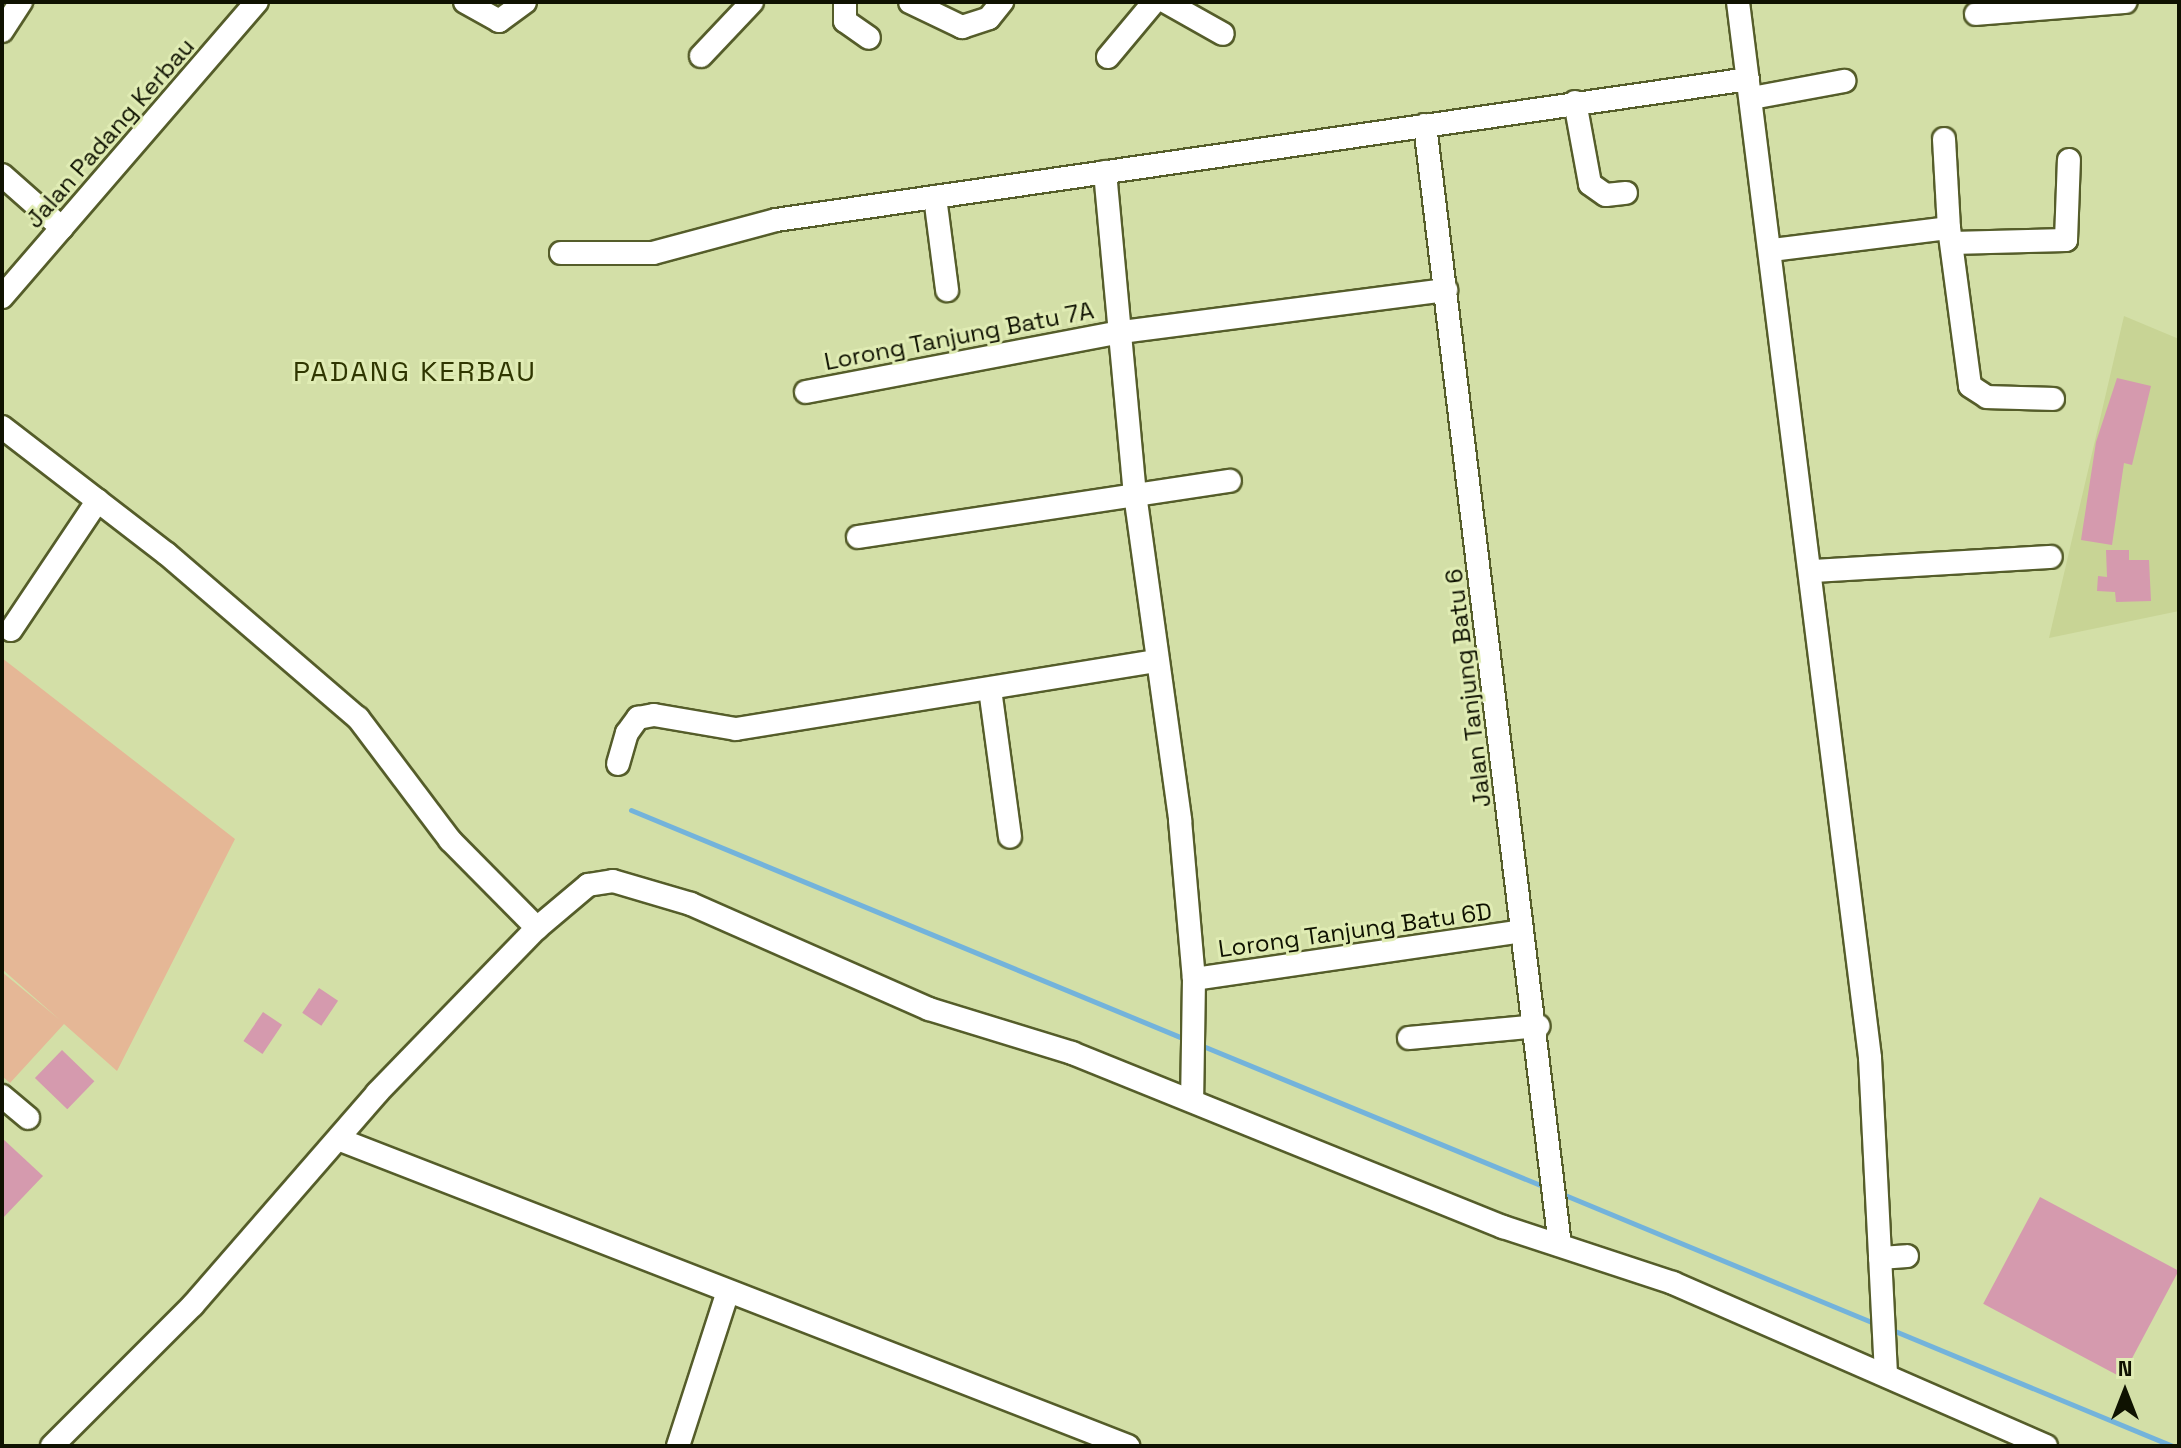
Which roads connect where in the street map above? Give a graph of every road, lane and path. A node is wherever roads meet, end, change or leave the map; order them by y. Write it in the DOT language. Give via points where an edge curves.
graph roads {
  1 [pos="21,2"];
  2 [pos="257,2"];
  3 [pos="465,2"];
  4 [pos="525,2"];
  5 [pos="752,2"];
  6 [pos="845,2"];
  7 [pos="910,2"];
  8 [pos="1002,2"];
  9 [pos="1154,2"];
  10 [pos="1166,2"];
  11 [pos="1738,2"];
  12 [pos="2126,2"];
  13 [pos="1976,14"];
  14 [pos="2,31"];
  15 [pos="1223,34"];
  16 [pos="869,38"];
  17 [pos="701,56"];
  18 [pos="1108,57"];
  19 [pos="1844,81"];
  20 [pos="1750,88"];
  21 [pos="1575,102"];
  22 [pos="1425,125"];
  23 [pos="1944,139"];
  24 [pos="2069,160"];
  25 [pos="1105,172"];
  26 [pos="2,175"];
  27 [pos="1626,193"];
  28 [pos="935,197"];
  29 [pos="62,228"];
  30 [pos="1951,235"];
  31 [pos="1772,250"];
  32 [pos="561,253"];
  33 [pos="947,290"];
  34 [pos="1446,290"];
  35 [pos="2,297"];
  36 [pos="1122,332"];
  37 [pos="806,392"];
  38 [pos="2053,399"];
  39 [pos="2,427"];
  40 [pos="1230,481"];
  41 [pos="1135,494"];
  42 [pos="98,500"];
  43 [pos="858,537"];
  44 [pos="2051,557"];
  45 [pos="1812,571"];
  46 [pos="11,630"];
  47 [pos="1157,661"];
  48 [pos="990,689"];
  49 [pos="618,764"];
  50 [pos="1010,837"];
  51 [pos="537,928"];
  52 [pos="1522,931"];
  53 [pos="1194,979"];
  54 [pos="1538,1026"];
  55 [pos="1409,1038"];
  56 [pos="1194,1089"];
  57 [pos="2,1096"];
  58 [pos="28,1118"];
  59 [pos="338,1139"];
  60 [pos="1560,1234"];
  61 [pos="1907,1256"];
  62 [pos="1881,1265"];
  63 [pos="723,1304"];
  64 [pos="1885,1367"];
  65 [pos="52,1446"];
  66 [pos="678,1446"];
  67 [pos="1128,1446"];
  68 [pos="2046,1446"];
  1 -- 14 [label="street"];
  2 -- 29 [label="street, Jalan Padang Kerbau"];
  3 -- 4 [label="street" via="499,21"];
  5 -- 17 [label="street"];
  6 -- 16 [label="street" via="845,21"];
  7 -- 8 [label="street" via="962,27 989,18"];
  9 -- 18 [label="street"];
  10 -- 15 [label="street"];
  11 -- 20 [label="street"];
  12 -- 13 [label="street"];
  19 -- 20 [label="street"];
  20 -- 21 [label="street"];
  20 -- 31 [label="street"];
  21 -- 22 [label="street"];
  21 -- 27 [label="street" via="1590,184 1606,195"];
  22 -- 25 [label="street"];
  22 -- 34 [label="street, Jalan Tanjung Batu 6"];
  23 -- 30 [label="street"];
  24 -- 30 [label="street" via="2066,240"];
  25 -- 28 [label="street"];
  25 -- 36 [label="street"];
  26 -- 29 [label="street"];
  28 -- 32 [label="street" via="776,220 653,253"];
  28 -- 33 [label="street"];
  29 -- 35 [label="street, Jalan Padang Kerbau"];
  30 -- 31 [label="street"];
  30 -- 38 [label="street" via="1970,386 1987,397"];
  31 -- 45 [label="street"];
  34 -- 36 [label="street, Lorong Tanjung Batu 7A"];
  34 -- 52 [label="street, Jalan Tanjung Batu 6"];
  36 -- 37 [label="street, Lorong Tanjung Batu 7A"];
  36 -- 41 [label="street"];
  39 -- 42 [label="street"];
  40 -- 41 [label="street"];
  41 -- 43 [label="street"];
  41 -- 47 [label="street"];
  42 -- 46 [label="street"];
  42 -- 51 [label="street" via="358,718 465,858"];
  44 -- 45 [label="street"];
  45 -- 62 [label="street" via="1870,1058"];
  47 -- 48 [label="street"];
  47 -- 53 [label="street"];
  48 -- 49 [label="street" via="736,729 654,715 638,718 627,733"];
  48 -- 50 [label="street"];
  51 -- 56 [label="street" via="588,885 642,886 929,1009"];
  51 -- 59 [label="street"];
  52 -- 53 [label="street, Lorong Tanjung Batu 6D"];
  52 -- 54 [label="street, Jalan Tanjung Batu 6"];
  53 -- 56 [label="street"];
  54 -- 55 [label="street"];
  54 -- 60 [label="street, Jalan Tanjung Batu 6"];
  56 -- 60 [label="street"];
  57 -- 58 [label="street"];
  59 -- 63 [label="street"];
  59 -- 65 [label="street" via="193,1305"];
  60 -- 64 [label="street"];
  61 -- 62 [label="street"];
  62 -- 64 [label="street"];
  63 -- 66 [label="street"];
  63 -- 67 [label="street"];
  64 -- 68 [label="street"];
}
